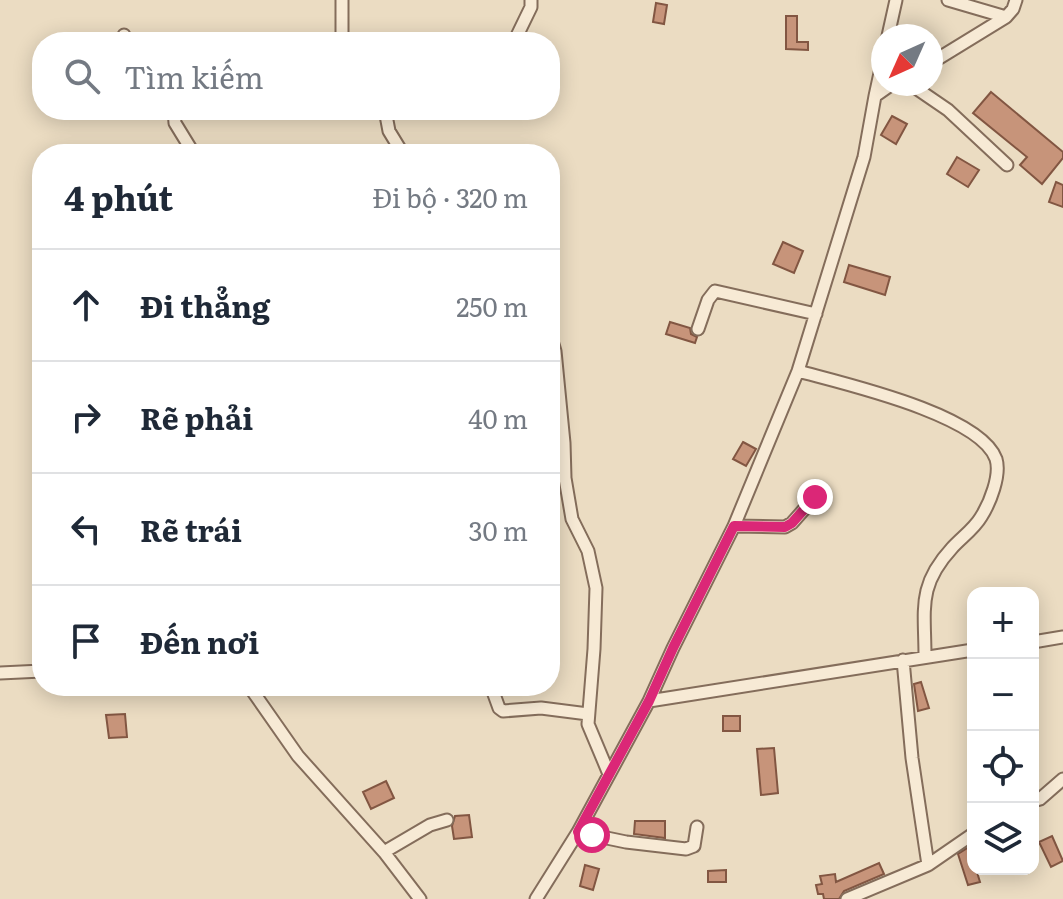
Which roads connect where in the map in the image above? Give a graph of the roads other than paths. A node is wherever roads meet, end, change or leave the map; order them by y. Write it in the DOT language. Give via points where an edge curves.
graph roads {
  1 [pos="342,0"];
  2 [pos="531,0"];
  3 [pos="896,0"];
  4 [pos="948,0"];
  5 [pos="1016,0"];
  6 [pos="1006,17"];
  7 [pos="891,24"];
  8 [pos="342,32"];
  9 [pos="519,32"];
  10 [pos="943,56"];
  11 [pos="875,96"];
  12 [pos="928,96"];
  13 [pos="175,120"];
  14 [pos="387,120"];
  15 [pos="188,144"];
  16 [pos="395,144"];
  17 [pos="1007,165"];
  18 [pos="816,314"];
  19 [pos="698,329"];
  20 [pos="798,371"];
  21 [pos="560,400"];
  22 [pos="815,497"];
  23 [pos="734,526"];
  24 [pos="1063,637"];
  25 [pos="1039,641"];
  26 [pos="967,651"];
  27 [pos="925,657"];
  28 [pos="903,660"];
  29 [pos="32,671"];
  30 [pos="0,673"];
  31 [pos="256,696"];
  32 [pos="495,696"];
  33 [pos="649,701"];
  34 [pos="588,714"];
  35 [pos="609,774"];
  36 [pos="1063,779"];
  37 [pos="1039,799"];
  38 [pos="447,820"];
  39 [pos="697,827"];
  40 [pos="578,832"];
  41 [pos="967,838"];
  42 [pos="384,852"];
  43 [pos="928,865"];
  44 [pos="420,899"];
  45 [pos="536,899"];
  46 [pos="847,899"];
  1 -- 8 [label="street"];
  2 -- 9 [label="street"];
  3 -- 7 [label="street"];
  4 -- 6 [label="street"];
  5 -- 6 [label="street"];
  6 -- 10 [label="street"];
  11 -- 18 [label="street" via="864,157"];
  12 -- 17 [label="street"];
  13 -- 15 [label="street"];
  14 -- 16 [label="street"];
  18 -- 19 [label="street" via="715,291"];
  18 -- 20 [label="street"];
  20 -- 23 [label="street"];
  20 -- 27 [label="street" via="925,408 994,454 997,475 980,518 929,579"];
  21 -- 34 [label="street" via="572,519 588,551 596,588"];
  22 -- 23 [label="street" via="785,527"];
  23 -- 33 [label="street"];
  24 -- 25 [label="street"];
  26 -- 27 [label="street"];
  27 -- 28 [label="street"];
  28 -- 33 [label="street"];
  28 -- 43 [label="street"];
  29 -- 30 [label="street"];
  31 -- 42 [label="street" via="298,756"];
  32 -- 34 [label="street" via="503,711 541,708"];
  33 -- 35 [label="street"];
  34 -- 35 [label="street"];
  35 -- 40 [label="street"];
  36 -- 37 [label="street"];
  38 -- 42 [label="street"];
  39 -- 40 [label="street" via="694,846 686,849"];
  40 -- 45 [label="street"];
  41 -- 43 [label="street"];
  42 -- 44 [label="street"];
  43 -- 46 [label="street"];
}
